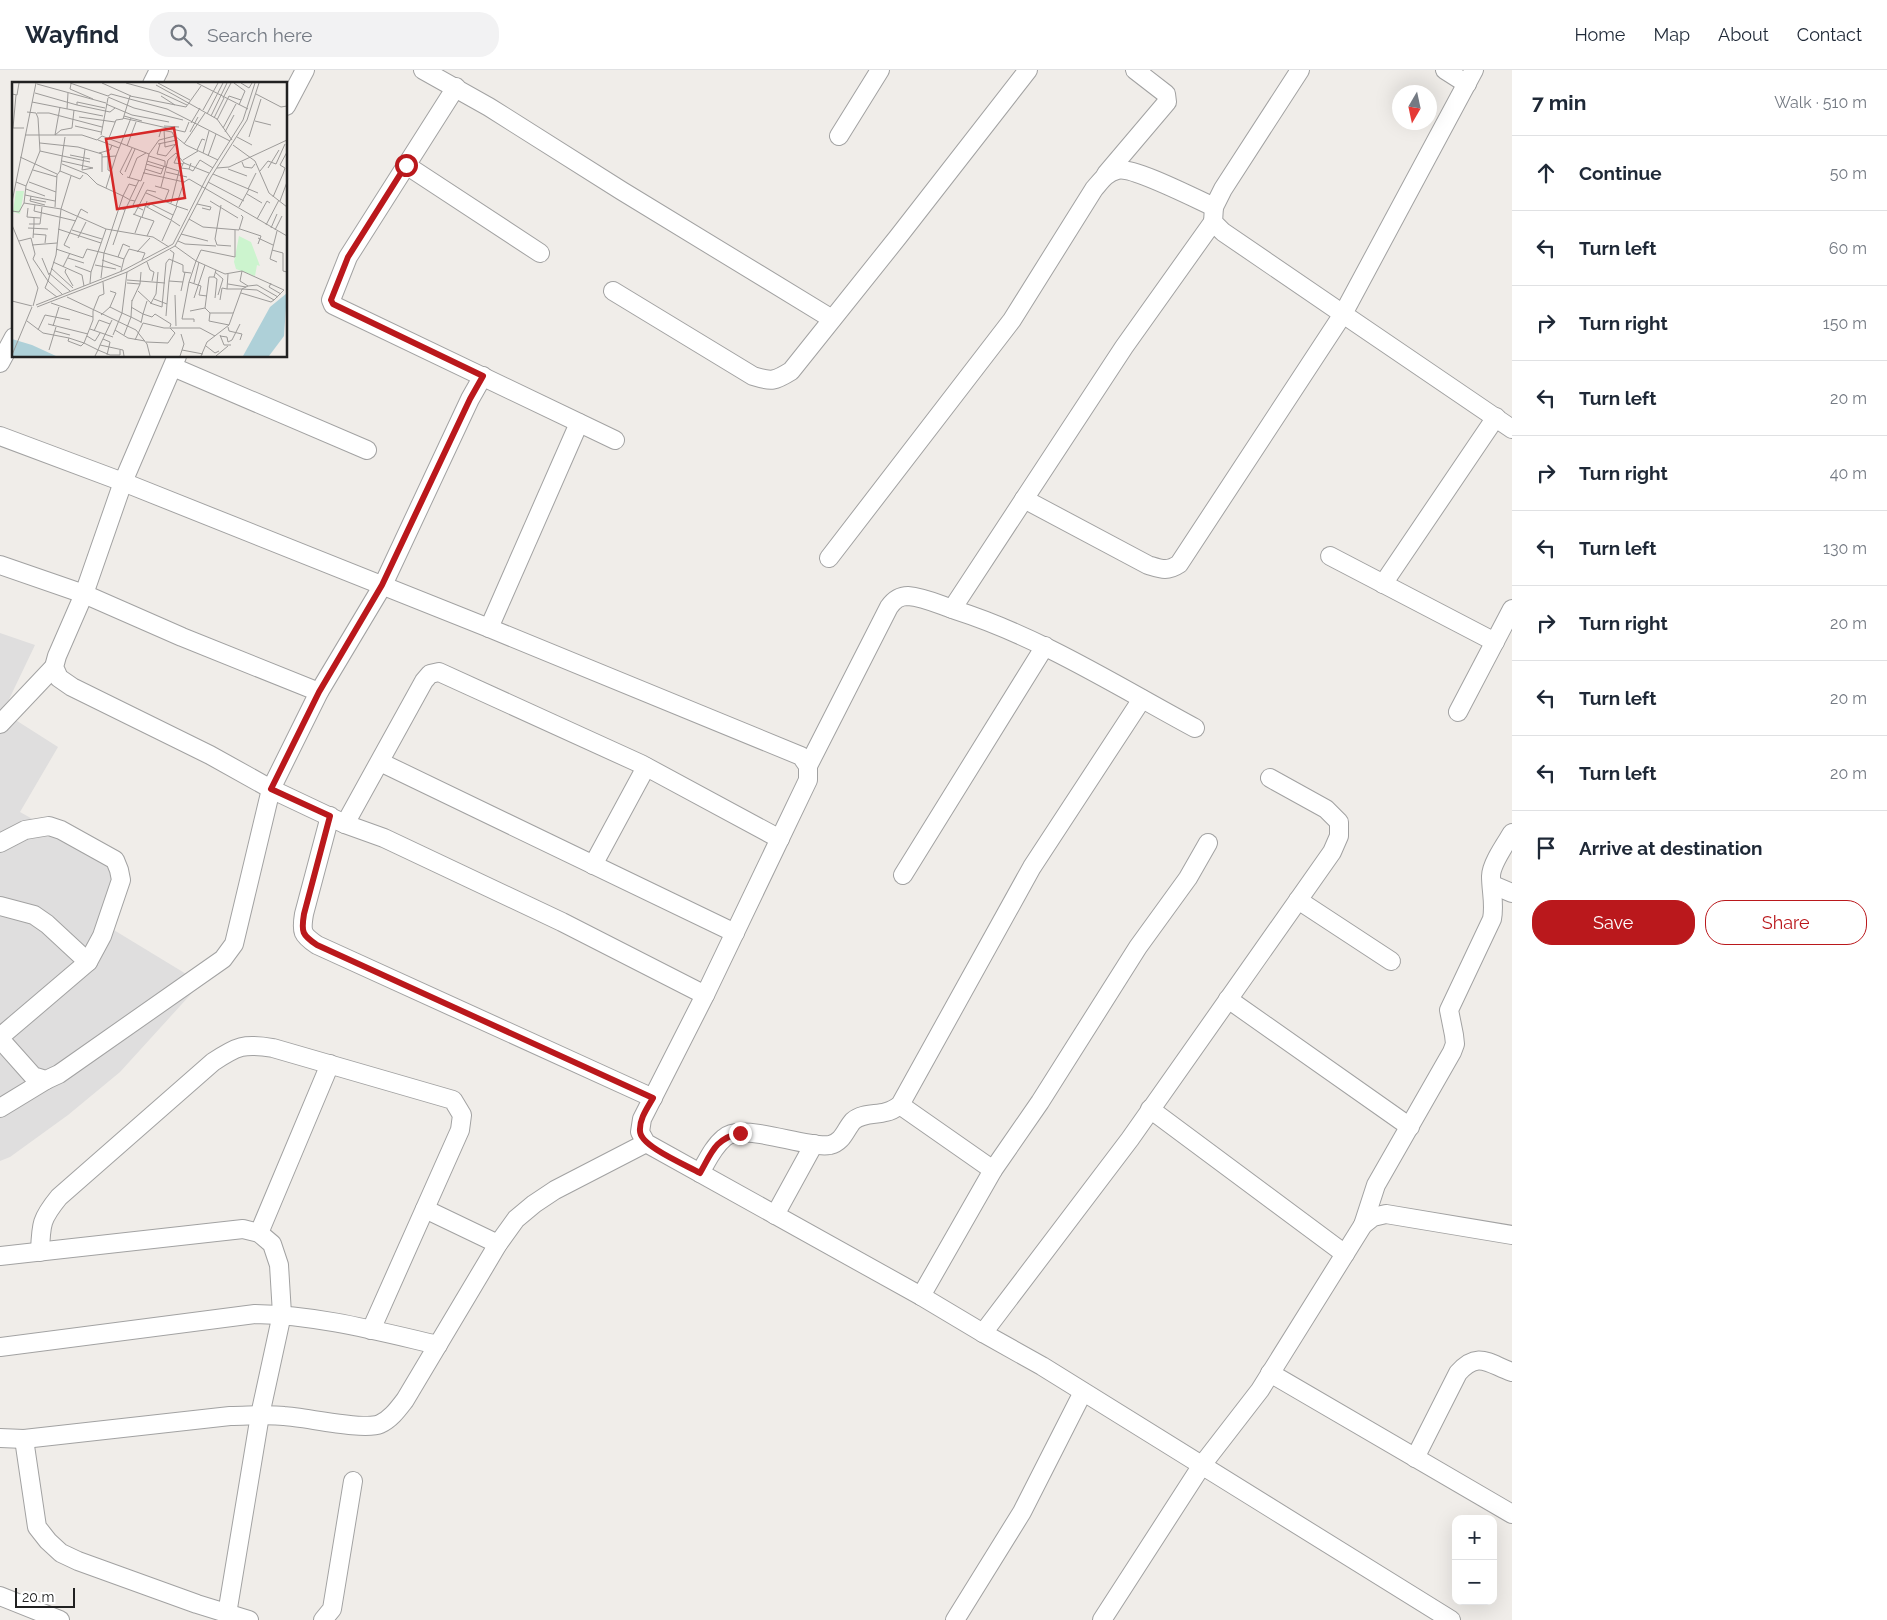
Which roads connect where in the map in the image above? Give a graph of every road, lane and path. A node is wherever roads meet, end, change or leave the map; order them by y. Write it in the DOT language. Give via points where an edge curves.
graph roads {
  1 [pos="159,70"];
  2 [pos="305,70"];
  3 [pos="423,70"];
  4 [pos="880,70"];
  5 [pos="1028,70"];
  6 [pos="1135,70"];
  7 [pos="1300,70"];
  8 [pos="1445,70"];
  9 [pos="1470,77"];
  10 [pos="153,82"];
  11 [pos="456,87"];
  12 [pos="288,102"];
  13 [pos="840,136"];
  14 [pos="406,165"];
  15 [pos="1106,175"];
  16 [pos="1214,214"];
  17 [pos="540,252"];
  18 [pos="613,291"];
  19 [pos="1343,314"];
  20 [pos="832,319"];
  21 [pos="12,341"];
  22 [pos="175,362"];
  23 [pos="0,363"];
  24 [pos="483,376"];
  25 [pos="1496,417"];
  26 [pos="579,423"];
  27 [pos="1512,429"];
  28 [pos="0,436"];
  29 [pos="615,440"];
  30 [pos="367,450"];
  31 [pos="123,482"];
  32 [pos="1024,499"];
  33 [pos="1330,556"];
  34 [pos="830,558"];
  35 [pos="0,565"];
  36 [pos="1384,584"];
  37 [pos="382,585"];
  38 [pos="84,594"];
  39 [pos="952,609"];
  40 [pos="1512,609"];
  41 [pos="489,628"];
  42 [pos="1494,642"];
  43 [pos="1045,646"];
  44 [pos="54,668"];
  45 [pos="319,692"];
  46 [pos="1142,699"];
  47 [pos="1458,712"];
  48 [pos="0,724"];
  49 [pos="1195,728"];
  50 [pos="380,762"];
  51 [pos="808,766"];
  52 [pos="646,767"];
  53 [pos="1270,778"];
  54 [pos="271,789"];
  55 [pos="338,820"];
  56 [pos="1512,833"];
  57 [pos="780,839"];
  58 [pos="1208,842"];
  59 [pos="0,843"];
  60 [pos="593,865"];
  61 [pos="903,875"];
  62 [pos="1493,885"];
  63 [pos="1512,893"];
  64 [pos="1298,900"];
  65 [pos="0,906"];
  66 [pos="735,933"];
  67 [pos="1391,961"];
  68 [pos="88,962"];
  69 [pos="705,995"];
  70 [pos="1228,999"];
  71 [pos="0,1038"];
  72 [pos="330,1064"];
  73 [pos="46,1080"];
  74 [pos="653,1098"];
  75 [pos="900,1105"];
  76 [pos="0,1108"];
  77 [pos="1150,1110"];
  78 [pos="1410,1127"];
  79 [pos="646,1143"];
  80 [pos="814,1144"];
  81 [pos="993,1170"];
  82 [pos="700,1173"];
  83 [pos="425,1209"];
  84 [pos="775,1214"];
  85 [pos="1363,1225"];
  86 [pos="259,1233"];
  87 [pos="1512,1235"];
  88 [pos="498,1244"];
  89 [pos="40,1252"];
  90 [pos="1345,1254"];
  91 [pos="0,1256"];
  92 [pos="921,1296"];
  93 [pos="282,1314"];
  94 [pos="371,1330"];
  95 [pos="983,1334"];
  96 [pos="438,1345"];
  97 [pos="0,1346"];
  98 [pos="1512,1372"];
  99 [pos="1270,1373"];
  100 [pos="1083,1392"];
  101 [pos="260,1415"];
  102 [pos="0,1438"];
  103 [pos="24,1439"];
  104 [pos="1415,1458"];
  105 [pos="1202,1466"];
  106 [pos="353,1481"];
  107 [pos="1512,1514"];
  108 [pos="0,1596"];
  109 [pos="227,1614"];
  110 [pos="60,1620"];
  111 [pos="249,1620"];
  112 [pos="323,1620"];
  113 [pos="955,1620"];
  114 [pos="1102,1620"];
  115 [pos="1451,1620"];
  1 -- 10 [label="street"];
  2 -- 12 [label="street"];
  3 -- 11 [label="street"];
  4 -- 13 [label="street"];
  5 -- 20 [label="street"];
  6 -- 15 [label="street" via="1166,94 1167,102"];
  7 -- 16 [label="street" via="1228,181"];
  8 -- 9 [label="street"];
  9 -- 19 [label="street"];
  11 -- 14 [label="street"];
  11 -- 20 [label="street"];
  14 -- 17 [label="street"];
  14 -- 24 [label="street" via="348,257 331,300 333,304"];
  15 -- 16 [label="street" via="1119,169 1133,172"];
  15 -- 34 [label="street" via="1012,320"];
  16 -- 19 [label="street" via="1222,232"];
  16 -- 32 [label="street"];
  18 -- 20 [label="street" via="753,376 766,380 776,380 791,370"];
  19 -- 25 [label="street"];
  19 -- 32 [label="street" via="1179,564 1171,569 1148,565"];
  21 -- 23 [label="street"];
  22 -- 30 [label="street"];
  22 -- 31 [label="street"];
  24 -- 26 [label="street"];
  24 -- 37 [label="street"];
  25 -- 27 [label="street"];
  25 -- 36 [label="street"];
  26 -- 29 [label="street"];
  26 -- 41 [label="street"];
  28 -- 31 [label="street"];
  31 -- 37 [label="street"];
  31 -- 38 [label="street"];
  32 -- 39 [label="street"];
  33 -- 36 [label="street"];
  35 -- 38 [label="street"];
  36 -- 42 [label="street"];
  37 -- 41 [label="street"];
  37 -- 45 [label="street"];
  38 -- 44 [label="street"];
  38 -- 45 [label="street"];
  39 -- 43 [label="street" via="989,621"];
  39 -- 51 [label="street" via="907,596 896,598"];
  40 -- 42 [label="street"];
  41 -- 51 [label="street" via="801,756"];
  42 -- 47 [label="street"];
  43 -- 46 [label="street"];
  43 -- 61 [label="street"];
  44 -- 48 [label="street"];
  44 -- 54 [label="street" via="59,678 72,687"];
  45 -- 54 [label="street"];
  46 -- 49 [label="street"];
  46 -- 75 [label="street" via="1032,867"];
  50 -- 52 [label="street" via="424,681 430,674 440,672"];
  50 -- 55 [label="street"];
  50 -- 60 [label="street"];
  51 -- 57 [label="street" via="808,780"];
  52 -- 57 [label="street"];
  52 -- 60 [label="street"];
  53 -- 64 [label="street" via="1326,809 1339,822 1339,836 1332,852"];
  54 -- 55 [label="street"];
  54 -- 73 [label="street" via="234,944 223,959"];
  55 -- 69 [label="street" via="384,838 553,918"];
  55 -- 74 [label="street" via="304,914 301,929 306,938"];
  56 -- 62 [label="street" via="1494,864 1491,874"];
  57 -- 66 [label="street"];
  58 -- 81 [label="street" via="1188,878 1138,947"];
  59 -- 68 [label="street" via="25,830 49,826 115,860 121,880 118,892 102,936"];
  60 -- 66 [label="street"];
  62 -- 63 [label="street"];
  62 -- 78 [label="street" via="1492,919 1449,1010 1454,1035 1452,1052"];
  64 -- 67 [label="street"];
  64 -- 70 [label="street"];
  65 -- 68 [label="street" via="34,916 47,924"];
  66 -- 69 [label="street"];
  68 -- 71 [label="street"];
  69 -- 74 [label="street"];
  70 -- 77 [label="street"];
  70 -- 78 [label="street"];
  71 -- 73 [label="street" via="33,1076"];
  72 -- 83 [label="street" via="453,1100 462,1115 460,1130"];
  72 -- 86 [label="street"];
  72 -- 89 [label="street" via="266,1046 252,1044 233,1049 213,1062 58,1197 45,1214"];
  73 -- 76 [label="street"];
  74 -- 79 [label="street" via="642,1119 640,1132"];
  75 -- 80 [label="street" via="888,1112 868,1114 854,1120 840,1141 830,1145"];
  75 -- 81 [label="street"];
  77 -- 90 [label="street"];
  77 -- 95 [label="street"];
  78 -- 85 [label="street" via="1376,1185"];
  79 -- 82 [label="street"];
  79 -- 88 [label="street" via="534,1204 516,1220"];
  80 -- 82 [label="street" via="740,1133 725,1136"];
  80 -- 84 [label="street"];
  81 -- 92 [label="street"];
  82 -- 84 [label="street"];
  83 -- 88 [label="street"];
  83 -- 94 [label="street"];
  84 -- 92 [label="street"];
  85 -- 87 [label="street" via="1373,1217 1386,1214"];
  85 -- 90 [label="street"];
  86 -- 89 [label="street" via="243,1229"];
  86 -- 93 [label="street" via="272,1244 279,1265"];
  88 -- 96 [label="street"];
  89 -- 91 [label="street"];
  90 -- 99 [label="street"];
  92 -- 95 [label="street"];
  93 -- 94 [label="street"];
  93 -- 97 [label="street" via="255,1314"];
  93 -- 101 [label="street"];
  94 -- 96 [label="street"];
  95 -- 100 [label="street"];
  96 -- 101 [label="street" via="405,1400 393,1416 379,1425"];
  98 -- 104 [label="street" via="1477,1360 1466,1364 1458,1373"];
  99 -- 104 [label="street"];
  99 -- 105 [label="street"];
  100 -- 105 [label="street"];
  100 -- 113 [label="street" via="1022,1512"];
  101 -- 103 [label="street"];
  101 -- 109 [label="street"];
  102 -- 103 [label="street"];
  103 -- 109 [label="street" via="37,1527 48,1542 78,1561"];
  104 -- 107 [label="street"];
  105 -- 114 [label="street"];
  105 -- 115 [label="street"];
  106 -- 112 [label="street" via="332,1609"];
  108 -- 110 [label="street"];
  109 -- 111 [label="street"];
}
